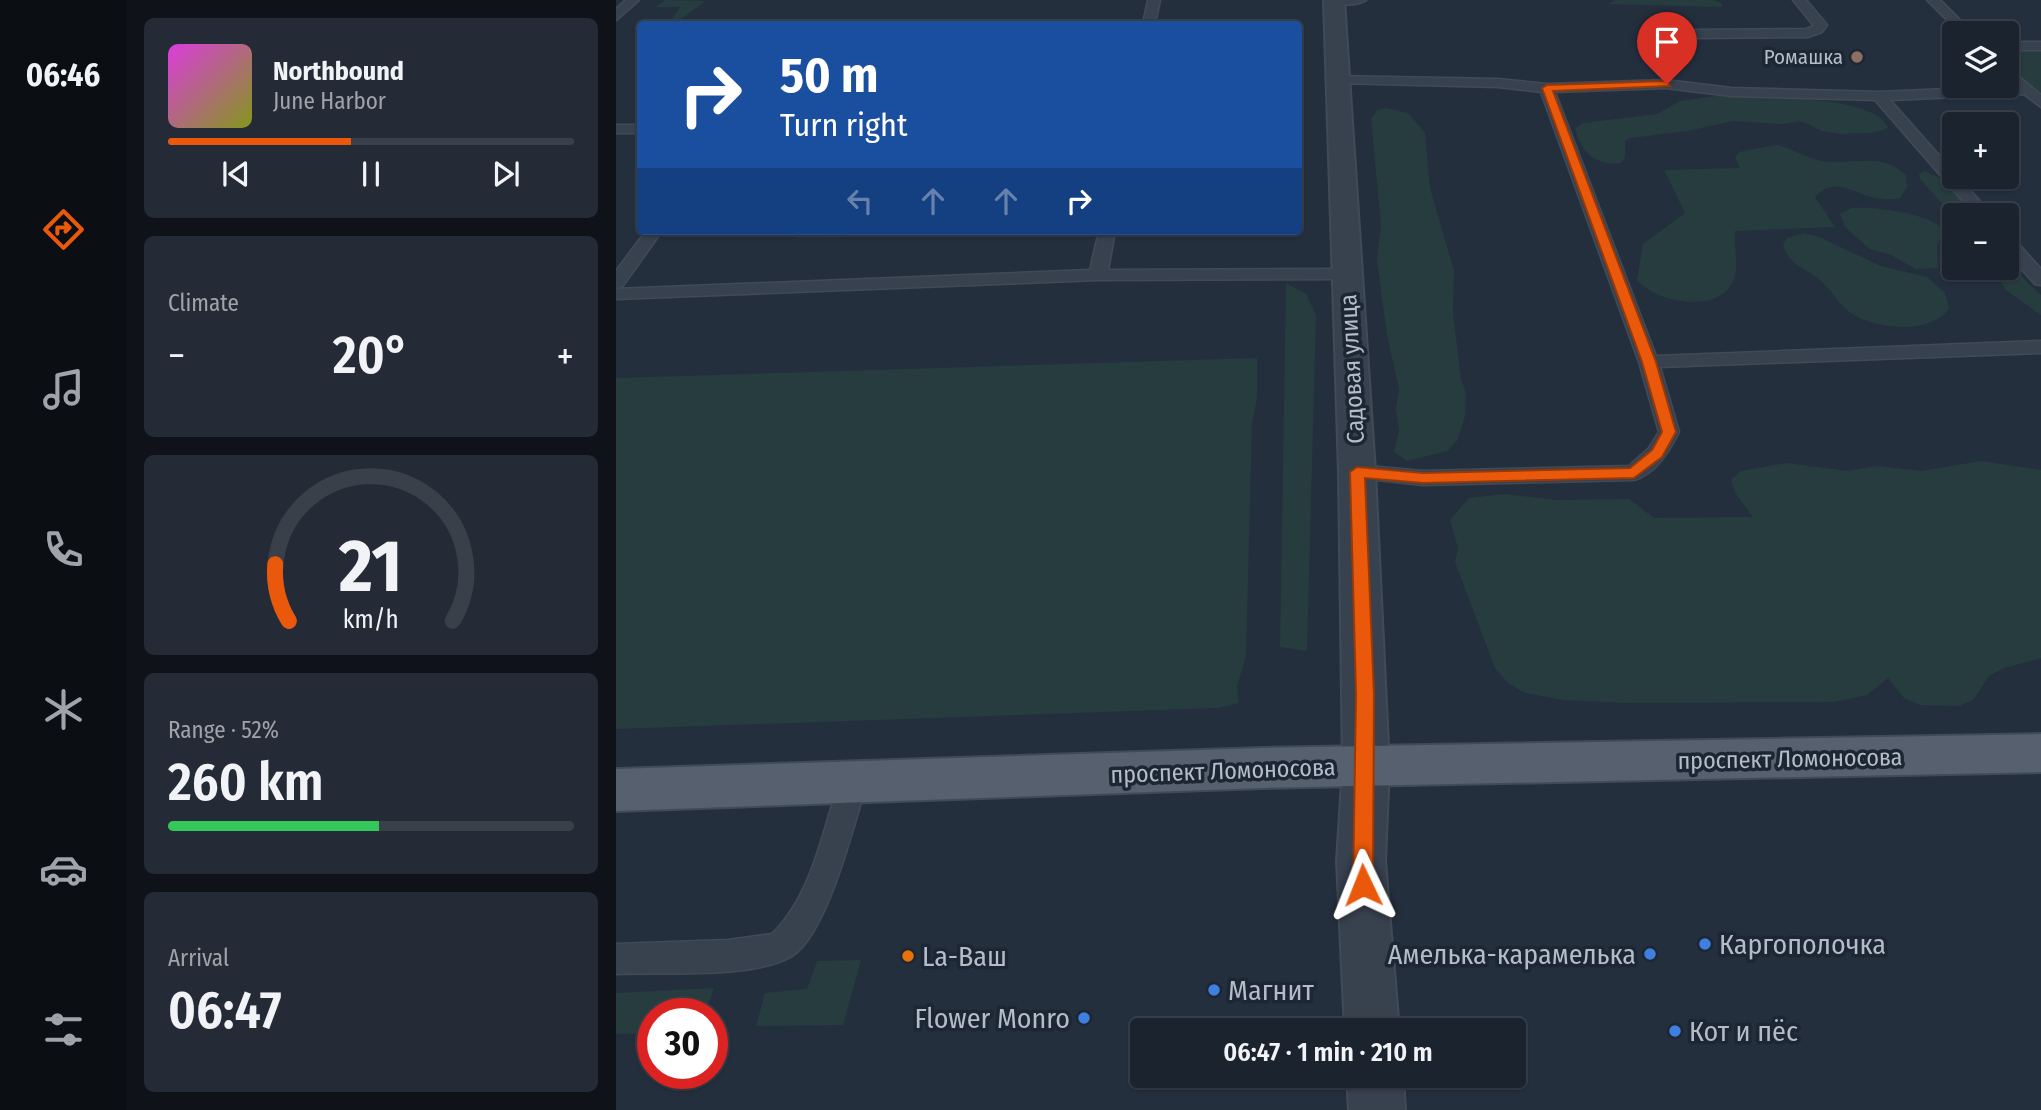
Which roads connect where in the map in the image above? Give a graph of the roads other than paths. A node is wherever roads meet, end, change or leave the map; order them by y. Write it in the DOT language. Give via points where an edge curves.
graph roads {
  1 [pos="633,0"];
  2 [pos="1154,0"];
  3 [pos="1334,0"];
  4 [pos="1360,0"];
  5 [pos="1799,0"];
  6 [pos="1933,0"];
  7 [pos="616,16"];
  8 [pos="1150,21"];
  9 [pos="1955,21"];
  10 [pos="1690,34"];
  11 [pos="2019,46"];
  12 [pos="2041,46"];
  13 [pos="1338,79"];
  14 [pos="2019,82"];
  15 [pos="1547,88"];
  16 [pos="2027,90"];
  17 [pos="1879,96"];
  18 [pos="2041,103"];
  19 [pos="616,129"];
  20 [pos="637,129"];
  21 [pos="1973,203"];
  22 [pos="651,235"];
  23 [pos="1106,235"];
  24 [pos="2019,256"];
  25 [pos="1348,274"];
  26 [pos="1098,275"];
  27 [pos="2041,281"];
  28 [pos="616,283"];
  29 [pos="616,294"];
  30 [pos="2041,347"];
  31 [pos="1649,362"];
  32 [pos="1357,472"];
  33 [pos="2041,753"];
  34 [pos="1366,767"];
  35 [pos="852,785"];
  36 [pos="616,790"];
  37 [pos="616,959"];
  38 [pos="1371,1018"];
  39 [pos="1376,1088"];
  40 [pos="1377,1110"];
  1 -- 7 [label="lane"];
  2 -- 8 [label="lane"];
  3 -- 4 [label="lane"];
  3 -- 13 [label="street, Садовая улица"];
  5 -- 10 [label="lane" via="1821,25 1818,29 1808,33"];
  6 -- 9 [label="lane"];
  11 -- 12 [label="lane"];
  13 -- 15 [label="lane"];
  13 -- 25 [label="street, Садовая улица"];
  14 -- 16 [label="lane"];
  15 -- 17 [label="lane" via="1667,84 1731,92"];
  15 -- 31 [label="lane"];
  16 -- 17 [label="lane"];
  16 -- 18 [label="lane"];
  17 -- 21 [label="lane"];
  19 -- 20 [label="lane"];
  22 -- 28 [label="lane"];
  23 -- 26 [label="lane"];
  24 -- 27 [label="lane"];
  25 -- 26 [label="lane"];
  25 -- 32 [label="street, Садовая улица"];
  26 -- 29 [label="lane"];
  30 -- 31 [label="lane"];
  31 -- 32 [label="lane" via="1669,432 1657,453 1634,473 1423,478"];
  32 -- 34 [label="street, Садовая улица"];
  33 -- 34 [label="main road, проспект Ломоносова"];
  34 -- 35 [label="main road, проспект Ломоносова"];
  34 -- 38 [label="street, Садовая улица" via="1362,861"];
  35 -- 36 [label="main road, проспект Ломоносова"];
  35 -- 37 [label="lane" via="803,925 780,946 755,952"];
  39 -- 40 [label="street"];
}
